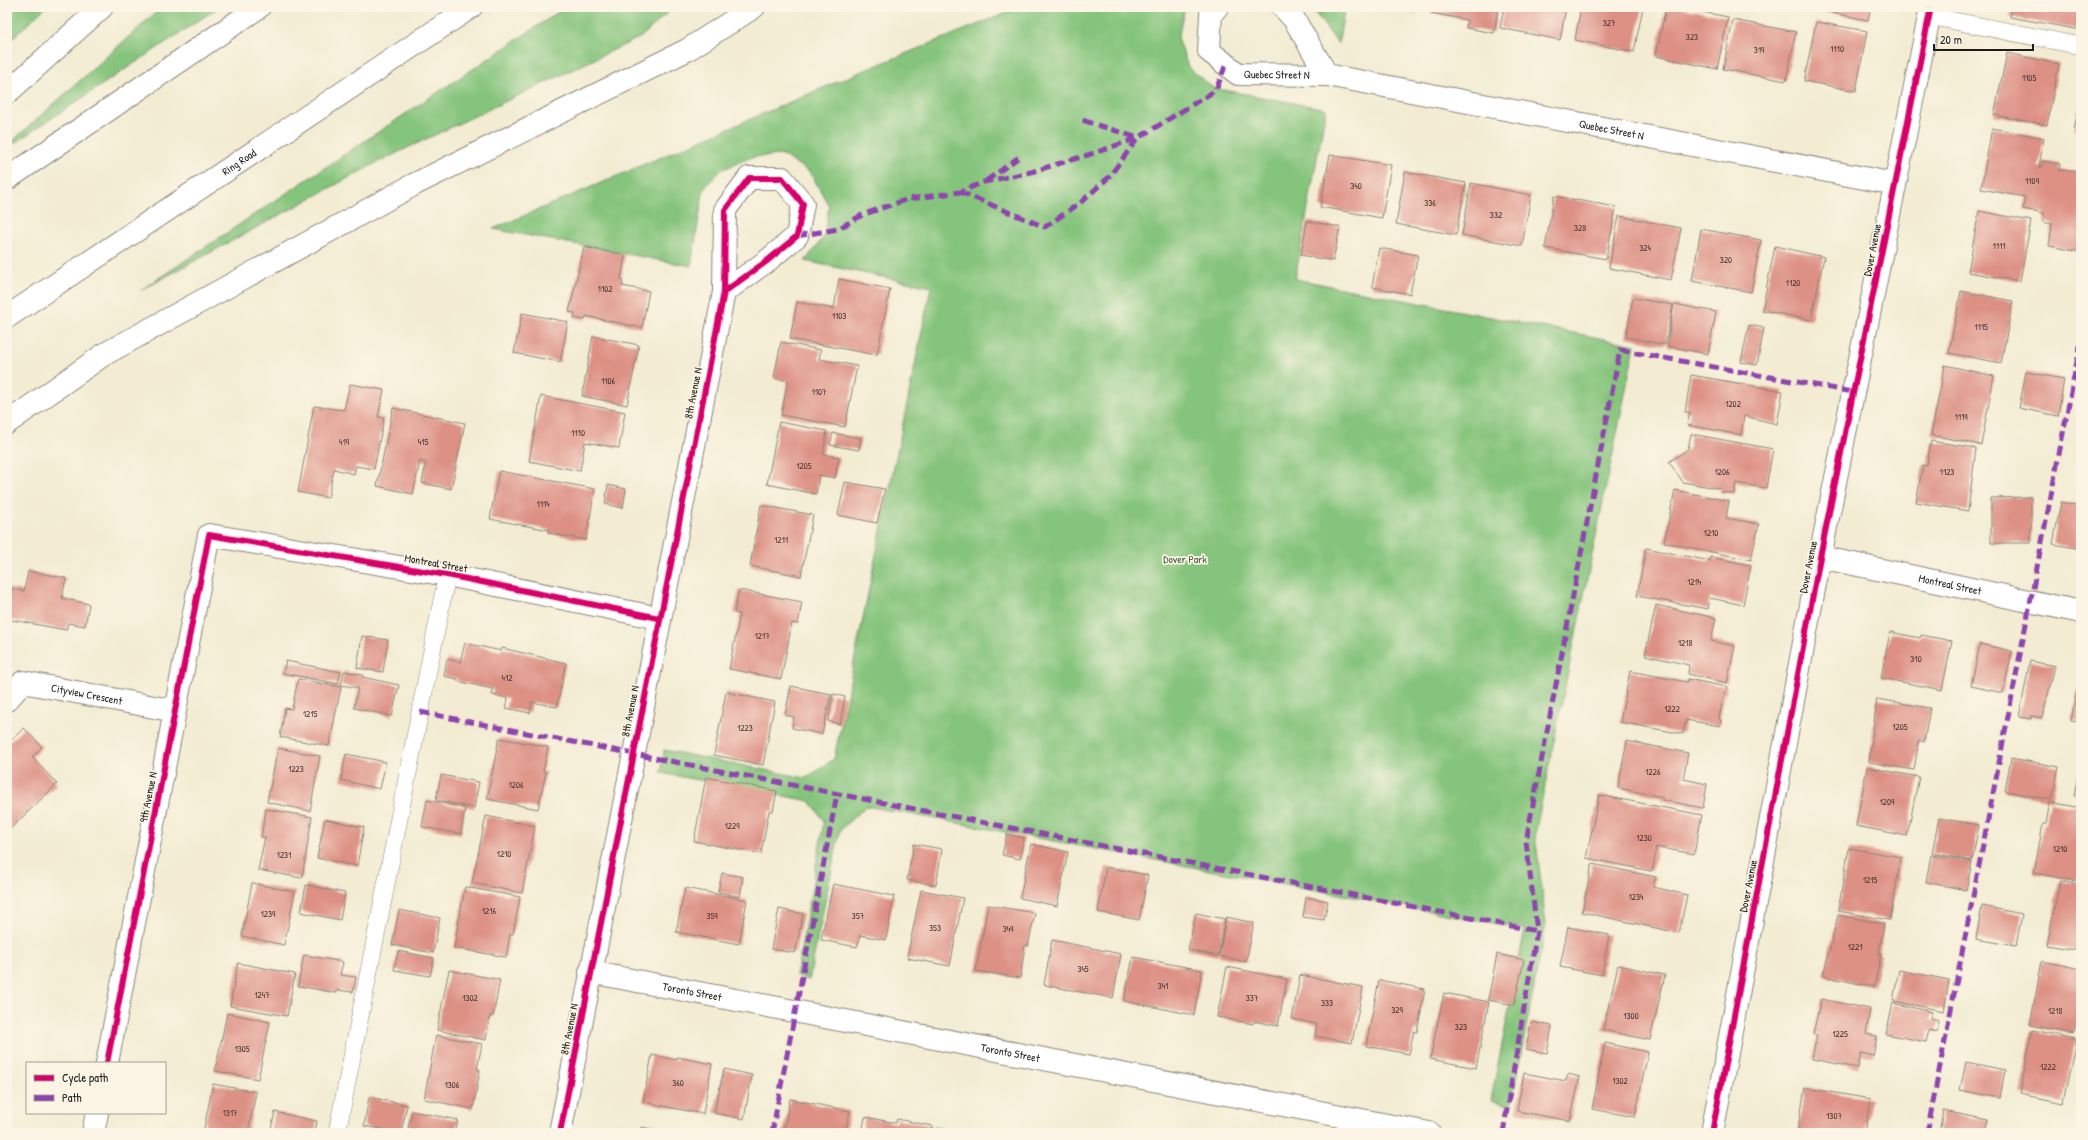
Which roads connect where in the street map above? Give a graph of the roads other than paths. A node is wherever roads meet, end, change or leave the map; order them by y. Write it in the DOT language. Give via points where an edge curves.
graph roads {
  1 [pos="102,7"];
  2 [pos="259,7"];
  3 [pos="471,7"];
  4 [pos="754,7"];
  5 [pos="1217,7"];
  6 [pos="1283,7"];
  7 [pos="1930,12"];
  8 [pos="2081,46"];
  9 [pos="1327,74"];
  10 [pos="7,93"];
  11 [pos="7,179"];
  12 [pos="1895,184"];
  13 [pos="724,292"];
  14 [pos="7,317"];
  15 [pos="7,423"];
  16 [pos="209,535"];
  17 [pos="1820,557"];
  18 [pos="447,575"];
  19 [pos="2081,612"];
  20 [pos="659,618"];
  21 [pos="7,700"];
  22 [pos="175,711"];
  23 [pos="590,972"];
  24 [pos="107,1062"];
  25 [pos="97,1114"];
  26 [pos="93,1133"];
  27 [pos="337,1133"];
  28 [pos="560,1133"];
  29 [pos="1429,1133"];
  30 [pos="1712,1133"];
  1 -- 10 [label="main road"];
  2 -- 11 [label="main road"];
  3 -- 14 [label="main road, Ring Road"];
  4 -- 15 [label="main road" via="687,50 415,184 103,355"];
  5 -- 9 [label="main road, Quebec Street N" via="1210,14 1209,51 1238,74"];
  6 -- 9 [label="main road, Quebec Street N" via="1294,19"];
  7 -- 8 [label="lane"];
  7 -- 12 [label="main road, Dover Avenue"];
  9 -- 12 [label="main road, Quebec Street N"];
  12 -- 17 [label="main road, Dover Avenue"];
  13 -- 13 [label="main road, 8th Avenue N" via="797,236 803,204 782,178 749,178 725,210"];
  13 -- 20 [label="main road, 8th Avenue N"];
  16 -- 18 [label="main road, Montreal Street"];
  16 -- 22 [label="main road, 9th Avenue N"];
  17 -- 19 [label="main road, Montreal Street"];
  17 -- 30 [label="main road, Dover Avenue"];
  18 -- 20 [label="main road, Montreal Street"];
  18 -- 27 [label="lane"];
  20 -- 23 [label="main road, 8th Avenue N"];
  21 -- 22 [label="main road, Cityview Crescent" via="23,682"];
  22 -- 24 [label="main road, 9th Avenue N"];
  23 -- 28 [label="main road, 8th Avenue N"];
  23 -- 29 [label="main road, Toronto Street"];
  25 -- 26 [label="main road"];
}
